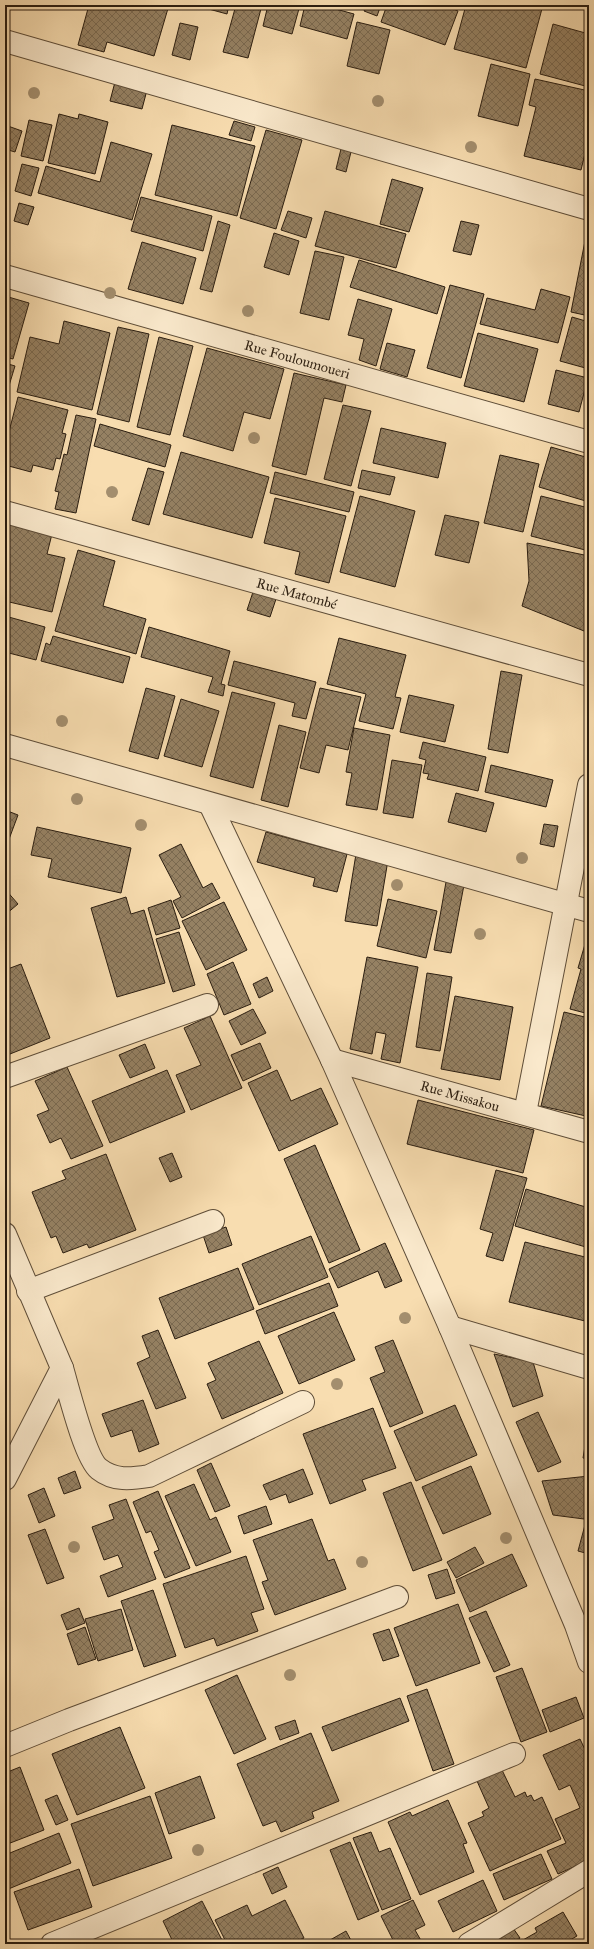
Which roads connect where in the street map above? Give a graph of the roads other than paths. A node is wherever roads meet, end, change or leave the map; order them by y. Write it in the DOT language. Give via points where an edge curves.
graph roads {
  1 [pos="5,41"];
  2 [pos="589,209"];
  3 [pos="5,276"];
  4 [pos="589,442"];
  5 [pos="5,512"];
  6 [pos="589,675"];
  7 [pos="5,745"];
  8 [pos="589,785"];
  9 [pos="210,804"];
  10 [pos="565,905"];
  11 [pos="589,911"];
  12 [pos="207,1005"];
  13 [pos="332,1060"];
  14 [pos="5,1077"];
  15 [pos="525,1113"];
  16 [pos="589,1132"];
  17 [pos="213,1221"];
  18 [pos="5,1234"];
  19 [pos="28,1291"];
  20 [pos="450,1327"];
  21 [pos="62,1368"];
  22 [pos="589,1368"];
  23 [pos="303,1402"];
  24 [pos="5,1479"];
  25 [pos="398,1597"];
  26 [pos="582,1627"];
  27 [pos="589,1662"];
  28 [pos="5,1746"];
  29 [pos="514,1754"];
  30 [pos="589,1871"];
  31 [pos="52,1944"];
  32 [pos="469,1944"];
  1 -- 2 [label="street"];
  3 -- 4 [label="street, Rue Fouloumoueri"];
  5 -- 6 [label="street, Rue Matombé"];
  7 -- 9 [label="street"];
  8 -- 10 [label="street"];
  9 -- 10 [label="street"];
  9 -- 13 [label="street"];
  10 -- 11 [label="street"];
  10 -- 15 [label="street"];
  12 -- 14 [label="street"];
  13 -- 15 [label="street, Rue Missakou"];
  13 -- 20 [label="street"];
  15 -- 16 [label="street, Rue Missakou"];
  17 -- 19 [label="street"];
  18 -- 19 [label="street"];
  19 -- 21 [label="street"];
  20 -- 22 [label="street"];
  20 -- 26 [label="street"];
  21 -- 23 [label="street" via="88,1453 98,1468 112,1476 130,1479 149,1476"];
  21 -- 24 [label="street"];
  25 -- 28 [label="street"];
  26 -- 27 [label="street"];
  29 -- 31 [label="street"];
  30 -- 32 [label="street"];
}
